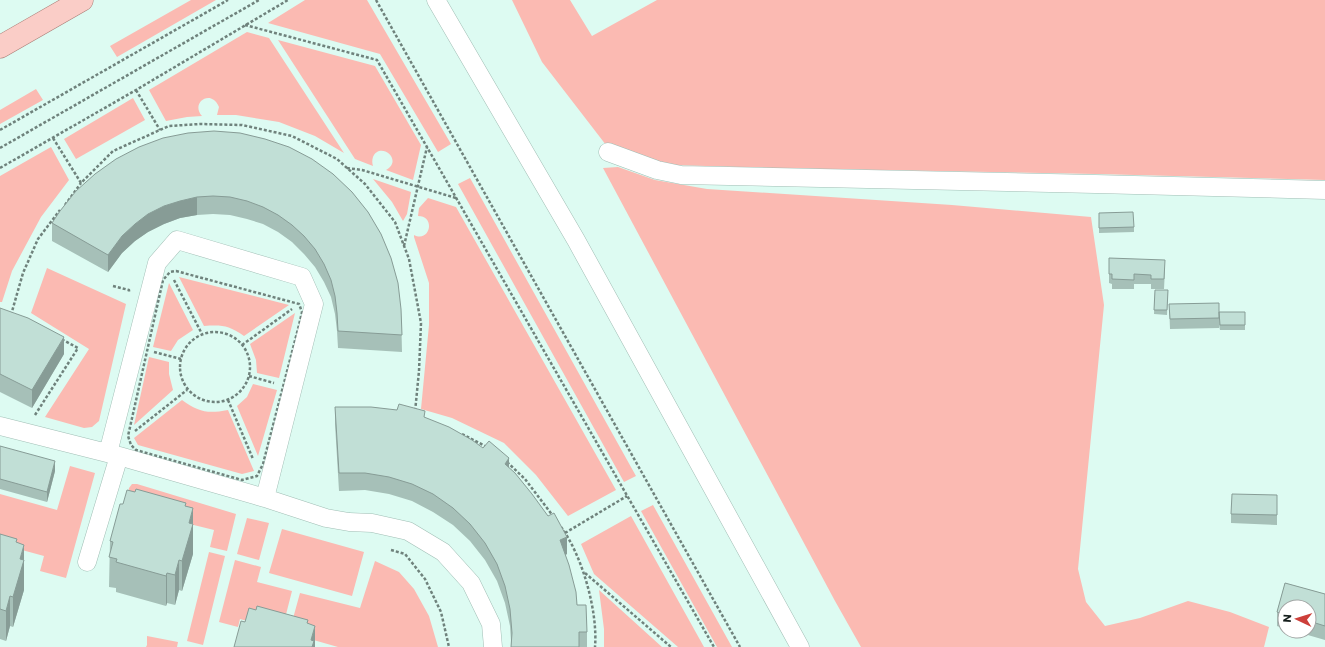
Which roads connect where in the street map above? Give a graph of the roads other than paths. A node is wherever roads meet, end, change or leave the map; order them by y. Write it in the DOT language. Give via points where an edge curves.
graph roads {
  1 [pos="82,0"];
  2 [pos="436,0"];
  3 [pos="0,47"];
  4 [pos="608,152"];
  5 [pos="1325,190"];
  6 [pos="0,426"];
  7 [pos="114,455"];
  8 [pos="265,498"];
  9 [pos="87,562"];
  10 [pos="493,647"];
  11 [pos="800,647"];
  1 -- 3 [label="main road"];
  2 -- 11 [label="street" via="576,240"];
  4 -- 5 [label="street" via="657,170 681,175"];
  6 -- 7 [label="street"];
  7 -- 8 [label="street"];
  7 -- 8 [label="street" via="157,263 177,240 302,277 314,304"];
  7 -- 9 [label="street"];
  8 -- 10 [label="street" via="326,518 372,523 408,531 443,552 471,583 490,624"];
}
